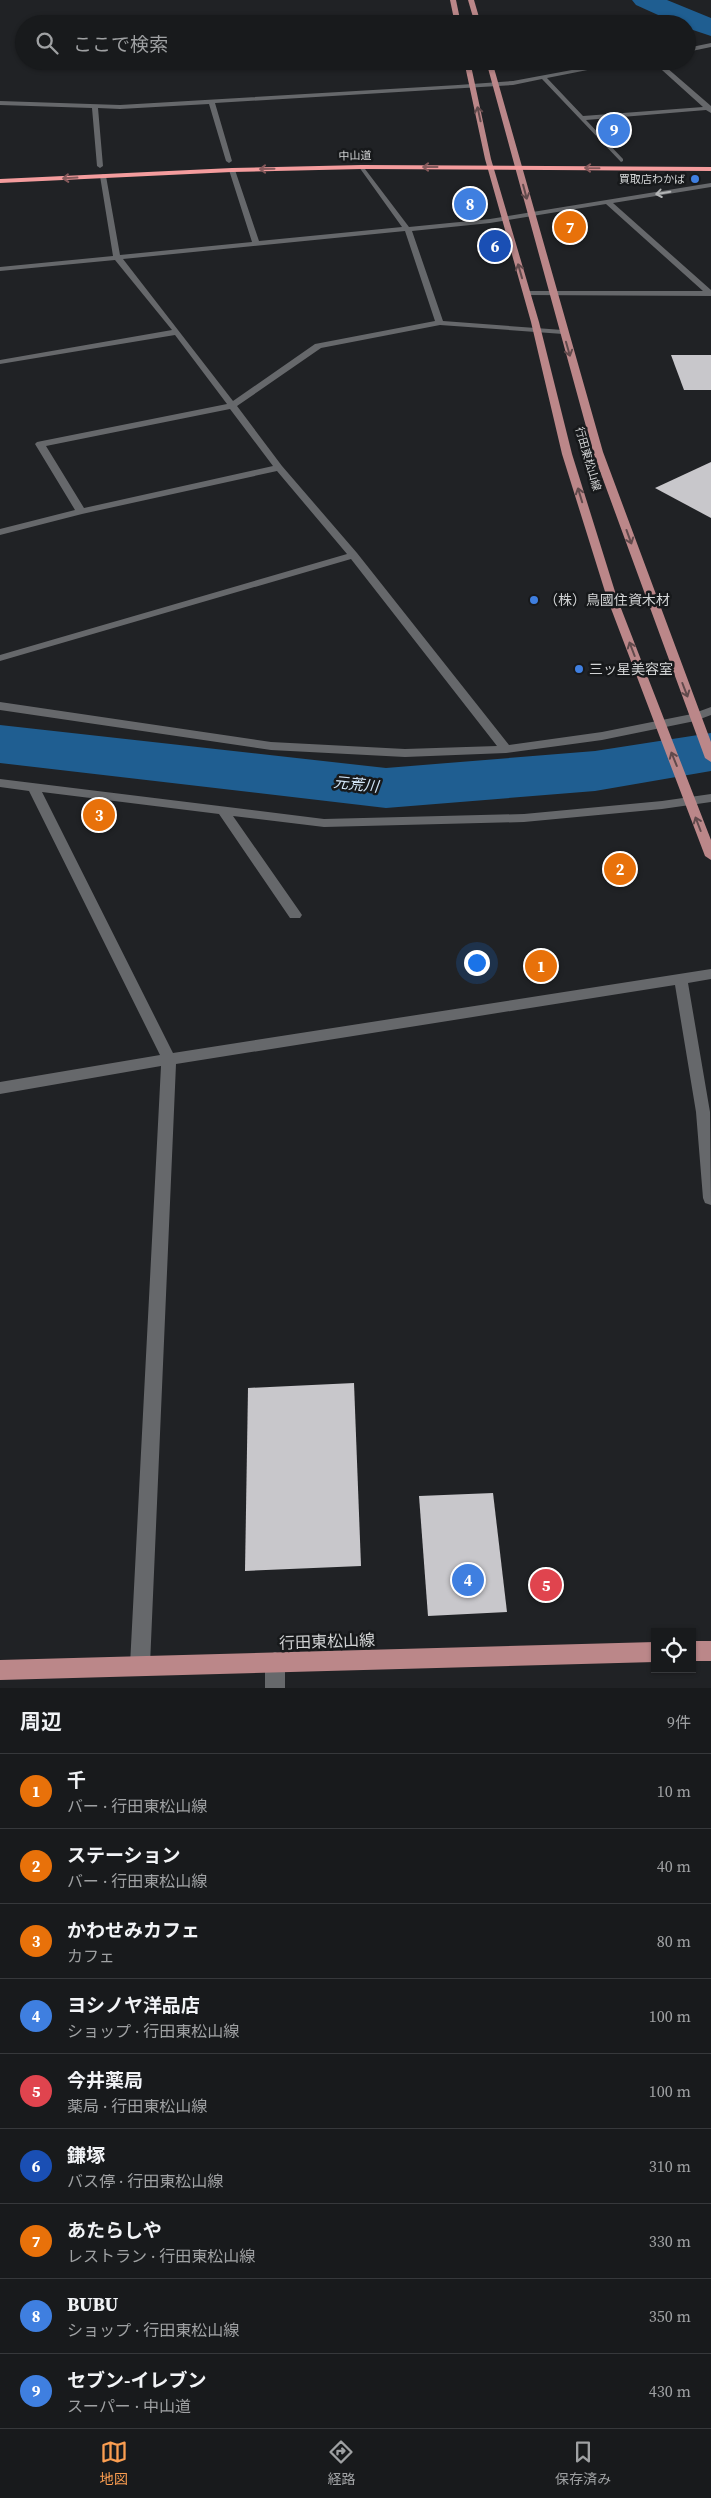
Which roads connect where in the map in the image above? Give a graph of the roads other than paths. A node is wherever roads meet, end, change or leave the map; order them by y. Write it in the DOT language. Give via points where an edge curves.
graph roads {
  1 [pos="452,0"];
  2 [pos="471,0"];
  3 [pos="456,15"];
  4 [pos="475,15"];
  5 [pos="708,46"];
  6 [pos="711,50"];
  7 [pos="469,70"];
  8 [pos="492,70"];
  9 [pos="584,70"];
  10 [pos="665,70"];
  11 [pos="544,78"];
  12 [pos="496,85"];
  13 [pos="473,86"];
  14 [pos="516,86"];
  15 [pos="453,90"];
  16 [pos="212,102"];
  17 [pos="0,103"];
  18 [pos="95,107"];
  19 [pos="710,109"];
  20 [pos="582,118"];
  21 [pos="621,160"];
  22 [pos="711,160"];
  23 [pos="220,161"];
  24 [pos="230,161"];
  25 [pos="490,163"];
  26 [pos="517,163"];
  27 [pos="90,166"];
  28 [pos="100,166"];
  29 [pos="110,166"];
  30 [pos="362,167"];
  31 [pos="711,169"];
  32 [pos="30,170"];
  33 [pos="232,170"];
  34 [pos="0,172"];
  35 [pos="103,176"];
  36 [pos="0,181"];
  37 [pos="711,185"];
  38 [pos="606,201"];
  39 [pos="531,214"];
  40 [pos="506,219"];
  41 [pos="408,230"];
  42 [pos="256,244"];
  43 [pos="117,257"];
  44 [pos="0,269"];
  45 [pos="527,293"];
  46 [pos="552,293"];
  47 [pos="711,294"];
  48 [pos="440,323"];
  49 [pos="177,332"];
  50 [pos="537,332"];
  51 [pos="564,332"];
  52 [pos="0,362"];
  53 [pos="231,406"];
  54 [pos="279,468"];
  55 [pos="81,511"];
  56 [pos="0,532"];
  57 [pos="352,555"];
  58 [pos="0,658"];
  59 [pos="0,706"];
  60 [pos="711,711"];
  61 [pos="696,718"];
  62 [pos="661,726"];
  63 [pos="506,749"];
  64 [pos="711,758"];
  65 [pos="0,784"];
  66 [pos="34,789"];
  67 [pos="688,797"];
  68 [pos="711,798"];
  69 [pos="223,812"];
  70 [pos="711,856"];
  71 [pos="295,915"];
  72 [pos="711,974"];
  73 [pos="681,979"];
  74 [pos="169,1058"];
  75 [pos="0,1088"];
  76 [pos="711,1198"];
  77 [pos="696,1651"];
  78 [pos="711,1651"];
  79 [pos="651,1652"];
  80 [pos="275,1662"];
  81 [pos="140,1665"];
  82 [pos="0,1670"];
  83 [pos="276,1688"];
  1 -- 3 [label="main road"];
  2 -- 4 [label="main road"];
  5 -- 6 [label="street"];
  7 -- 13 [label="main road, 行田東松山線"];
  8 -- 12 [label="main road, 行田東松山線"];
  9 -- 11 [label="street"];
  10 -- 19 [label="street"];
  11 -- 12 [label="street"];
  11 -- 20 [label="street"];
  12 -- 13 [label="street"];
  12 -- 26 [label="main road, 行田東松山線"];
  13 -- 16 [label="street"];
  25 -- 13 [label="main road, 行田東松山線, one-way"];
  14 -- 15 [label="street"];
  16 -- 18 [label="street"];
  16 -- 24 [label="street"];
  17 -- 18 [label="street"];
  18 -- 28 [label="street"];
  19 -- 20 [label="street"];
  20 -- 21 [label="street"];
  21 -- 22 [label="highway, 中山道"];
  21 -- 26 [label="highway, 中山道"];
  23 -- 24 [label="highway, 中山道"];
  24 -- 25 [label="highway, 中山道"];
  25 -- 26 [label="highway, 中山道"];
  25 -- 30 [label="highway, 中山道, one-way"];
  25 -- 40 [label="main road, 行田東松山線"];
  31 -- 26 [label="highway, 中山道, one-way"];
  26 -- 39 [label="main road, 行田東松山線, one-way"];
  27 -- 28 [label="highway"];
  28 -- 29 [label="highway"];
  30 -- 33 [label="highway, 中山道, one-way"];
  30 -- 41 [label="street"];
  32 -- 34 [label="highway"];
  33 -- 35 [label="highway, 中山道"];
  33 -- 42 [label="street"];
  35 -- 36 [label="highway, 中山道, one-way"];
  35 -- 43 [label="street"];
  37 -- 38 [label="street, one-way"];
  38 -- 39 [label="street"];
  38 -- 47 [label="street"];
  39 -- 40 [label="street"];
  39 -- 46 [label="main road, 行田東松山線"];
  40 -- 41 [label="street"];
  45 -- 40 [label="main road, 行田東松山線, one-way"];
  41 -- 42 [label="street"];
  41 -- 48 [label="street"];
  42 -- 43 [label="street"];
  43 -- 44 [label="street"];
  43 -- 49 [label="street"];
  45 -- 46 [label="street"];
  45 -- 50 [label="main road, 行田東松山線"];
  46 -- 47 [label="street"];
  46 -- 51 [label="main road, 行田東松山線"];
  48 -- 50 [label="street"];
  48 -- 53 [label="street" via="318,346"];
  49 -- 52 [label="street"];
  49 -- 53 [label="street"];
  50 -- 51 [label="street"];
  62 -- 50 [label="main road, 行田東松山線, one-way" via="612,598 567,454"];
  51 -- 61 [label="main road, 行田東松山線, one-way" via="598,452"];
  53 -- 54 [label="street"];
  53 -- 55 [label="street" via="40,444"];
  54 -- 55 [label="street"];
  54 -- 57 [label="street"];
  55 -- 56 [label="street"];
  57 -- 58 [label="street"];
  57 -- 63 [label="street"];
  59 -- 63 [label="street" via="271,746 405,753"];
  60 -- 61 [label="street"];
  61 -- 62 [label="street"];
  61 -- 64 [label="main road, 行田東松山線"];
  62 -- 63 [label="street"];
  67 -- 62 [label="main road, 行田東松山線, one-way"];
  65 -- 66 [label="street"];
  66 -- 69 [label="street"];
  66 -- 74 [label="street"];
  67 -- 68 [label="street"];
  67 -- 69 [label="street" via="524,818 324,824"];
  70 -- 67 [label="main road, 行田東松山線, one-way"];
  69 -- 71 [label="street"];
  72 -- 73 [label="street"];
  73 -- 74 [label="street"];
  73 -- 76 [label="street" via="703,1112"];
  74 -- 75 [label="street"];
  74 -- 81 [label="street"];
  77 -- 78 [label="main road"];
  79 -- 80 [label="main road, 行田東松山線"];
  80 -- 81 [label="main road, 行田東松山線"];
  80 -- 83 [label="street"];
  81 -- 82 [label="main road, 行田東松山線"];
}
